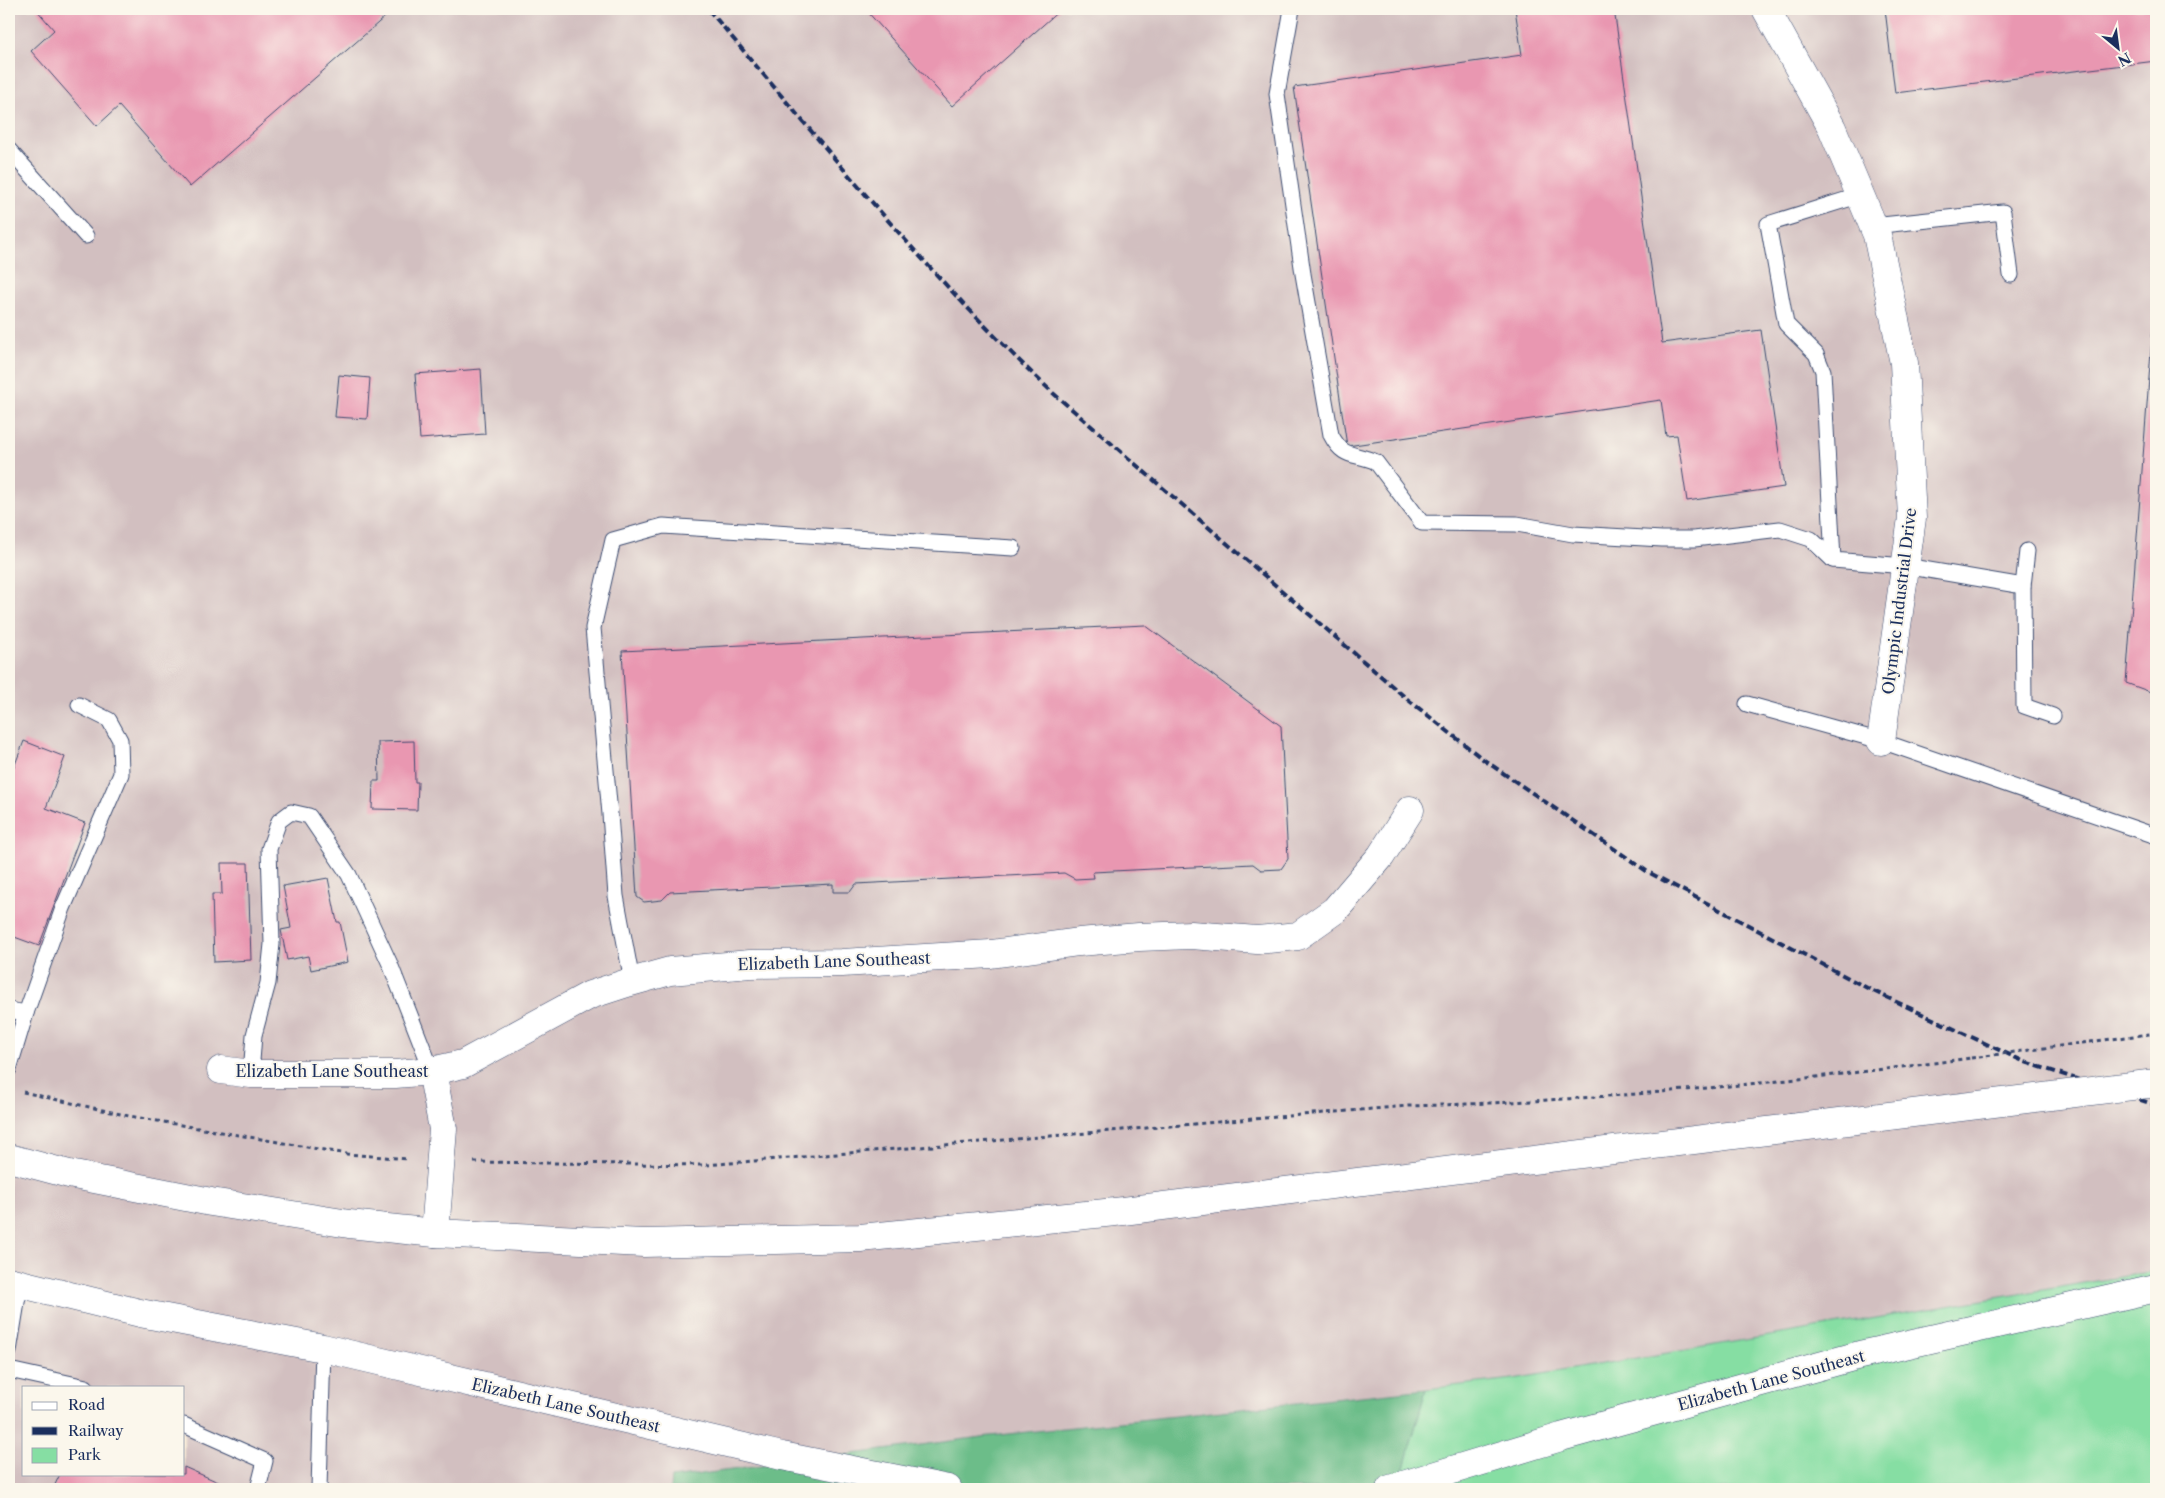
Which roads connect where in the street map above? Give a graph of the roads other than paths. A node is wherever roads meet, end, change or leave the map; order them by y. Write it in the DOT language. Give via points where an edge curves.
graph roads {
  1 [pos="1292,9"];
  2 [pos="1766,9"];
  3 [pos="9,150"];
  4 [pos="1861,195"];
  5 [pos="1873,226"];
  6 [pos="86,236"];
  7 [pos="2011,275"];
  8 [pos="1014,548"];
  9 [pos="2027,551"];
  10 [pos="1833,560"];
  11 [pos="1905,566"];
  12 [pos="2023,586"];
  13 [pos="1747,704"];
  14 [pos="79,705"];
  15 [pos="2053,716"];
  16 [pos="1881,742"];
  17 [pos="1410,810"];
  18 [pos="2156,836"];
  19 [pos="632,981"];
  20 [pos="9,1010"];
  21 [pos="26,1013"];
  22 [pos="9,1069"];
  23 [pos="221,1070"];
  24 [pos="432,1072"];
  25 [pos="251,1074"];
  26 [pos="2156,1083"];
  27 [pos="9,1158"];
  28 [pos="435,1233"];
  29 [pos="14,1283"];
  30 [pos="2156,1288"];
  31 [pos="323,1348"];
  32 [pos="9,1351"];
  33 [pos="9,1370"];
  34 [pos="81,1386"];
  35 [pos="185,1425"];
  36 [pos="258,1489"];
  37 [pos="319,1489"];
  38 [pos="948,1489"];
  39 [pos="1390,1489"];
  1 -- 10 [label="lane" via="1277,94 1303,274 1331,435 1338,448 1376,462 1422,524 1517,524 1573,534 1662,539 1694,539 1780,529 1812,539"];
  2 -- 4 [label="street, Olympic Industrial Drive" via="1832,128"];
  3 -- 6 [label="lane"];
  4 -- 5 [label="street, Olympic Industrial Drive"];
  4 -- 10 [label="lane" via="1768,224 1786,324 1816,354 1824,371"];
  5 -- 7 [label="lane" via="2003,212"];
  5 -- 11 [label="street, Olympic Industrial Drive" via="1904,363 1912,518"];
  8 -- 19 [label="lane" via="663,526 613,540 593,628 616,896"];
  9 -- 12 [label="lane"];
  10 -- 11 [label="lane"];
  11 -- 12 [label="lane"];
  11 -- 16 [label="street, Olympic Industrial Drive"];
  12 -- 15 [label="lane" via="2024,706"];
  13 -- 16 [label="lane"];
  14 -- 21 [label="lane" via="109,720 120,740 121,774 63,908"];
  16 -- 18 [label="lane"];
  17 -- 19 [label="street, Elizabeth Lane Southeast" via="1381,856 1335,910 1298,936 1256,940 1191,935 1139,937 990,954 842,963 750,964 670,971"];
  19 -- 24 [label="street, Elizabeth Lane Southeast" via="590,996 463,1064"];
  20 -- 21 [label="lane"];
  21 -- 22 [label="lane"];
  23 -- 25 [label="street, Elizabeth Lane Southeast"];
  24 -- 25 [label="street, Elizabeth Lane Southeast"];
  24 -- 25 [label="lane" via="390,964 349,875 309,816 291,812 279,821 268,849 272,944 268,983 254,1034"];
  24 -- 28 [label="street" via="443,1129"];
  26 -- 28 [label="street, bridge" via="1115,1212 860,1238 644,1242"];
  27 -- 28 [label="street" via="69,1174 211,1202 349,1224"];
  29 -- 31 [label="street, Elizabeth Lane Southeast" via="140,1313"];
  29 -- 32 [label="lane"];
  30 -- 39 [label="street, Elizabeth Lane Southeast" via="1860,1355 1561,1437"];
  31 -- 37 [label="lane"];
  31 -- 38 [label="street, Elizabeth Lane Southeast" via="782,1456"];
  33 -- 34 [label="lane"];
  35 -- 36 [label="lane" via="265,1460"];
}
